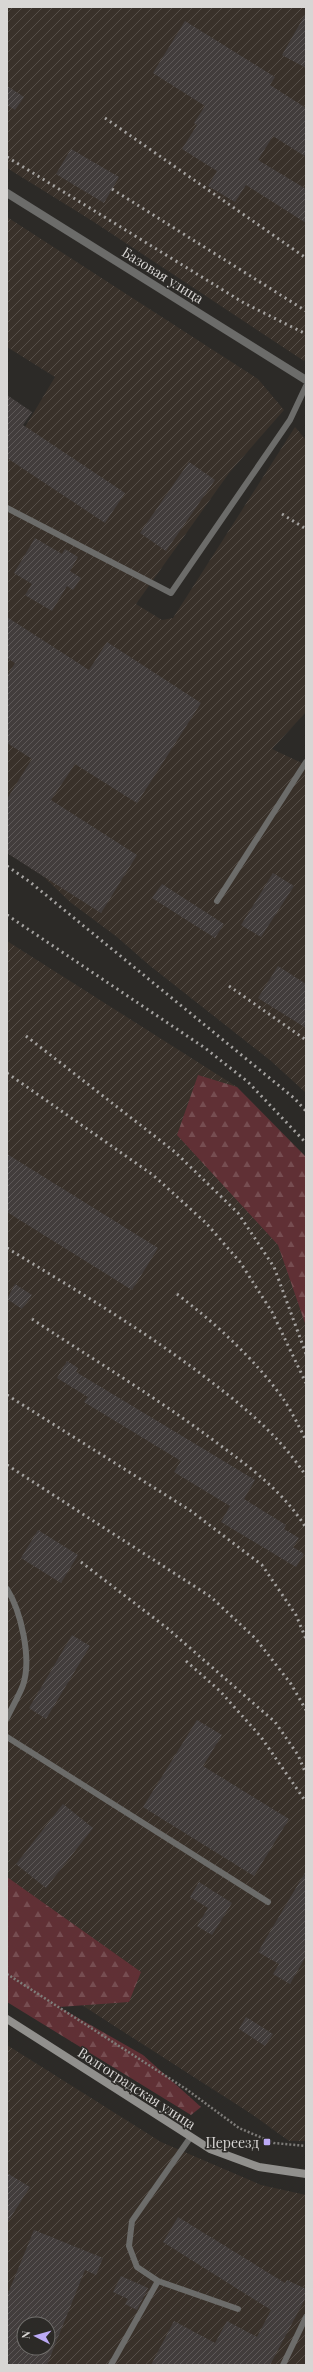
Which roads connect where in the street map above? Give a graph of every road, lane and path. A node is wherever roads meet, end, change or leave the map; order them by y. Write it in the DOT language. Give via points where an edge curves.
graph roads {
  1 [pos="7,192"];
  2 [pos="306,380"];
  3 [pos="306,386"];
  4 [pos="7,508"];
  5 [pos="306,762"];
  6 [pos="216,901"];
  7 [pos="7,1589"];
  8 [pos="7,1718"];
  9 [pos="7,1738"];
  10 [pos="268,1902"];
  11 [pos="7,1974"];
  12 [pos="7,2019"];
  13 [pos="190,2138"];
  14 [pos="306,2146"];
  15 [pos="305,2176"];
  16 [pos="158,2281"];
  17 [pos="238,2308"];
  18 [pos="306,2317"];
  19 [pos="111,2365"];
  20 [pos="283,2365"];
  1 -- 2 [label="street, Базовая улица"];
  3 -- 4 [label="lane" via="290,420 171,593"];
  5 -- 6 [label="lane"];
  7 -- 8 [label="lane" via="26,1646 24,1684"];
  9 -- 10 [label="lane"];
  11 -- 14 [label="path" via="186,2089 239,2128 274,2143"];
  12 -- 13 [label="main road, Волгоградская улица"];
  13 -- 15 [label="main road, Волгоградская улица" via="210,2149 259,2167"];
  13 -- 16 [label="lane" via="132,2221 129,2246 137,2267"];
  16 -- 17 [label="lane"];
  16 -- 19 [label="lane"];
  18 -- 20 [label="lane"];
}
